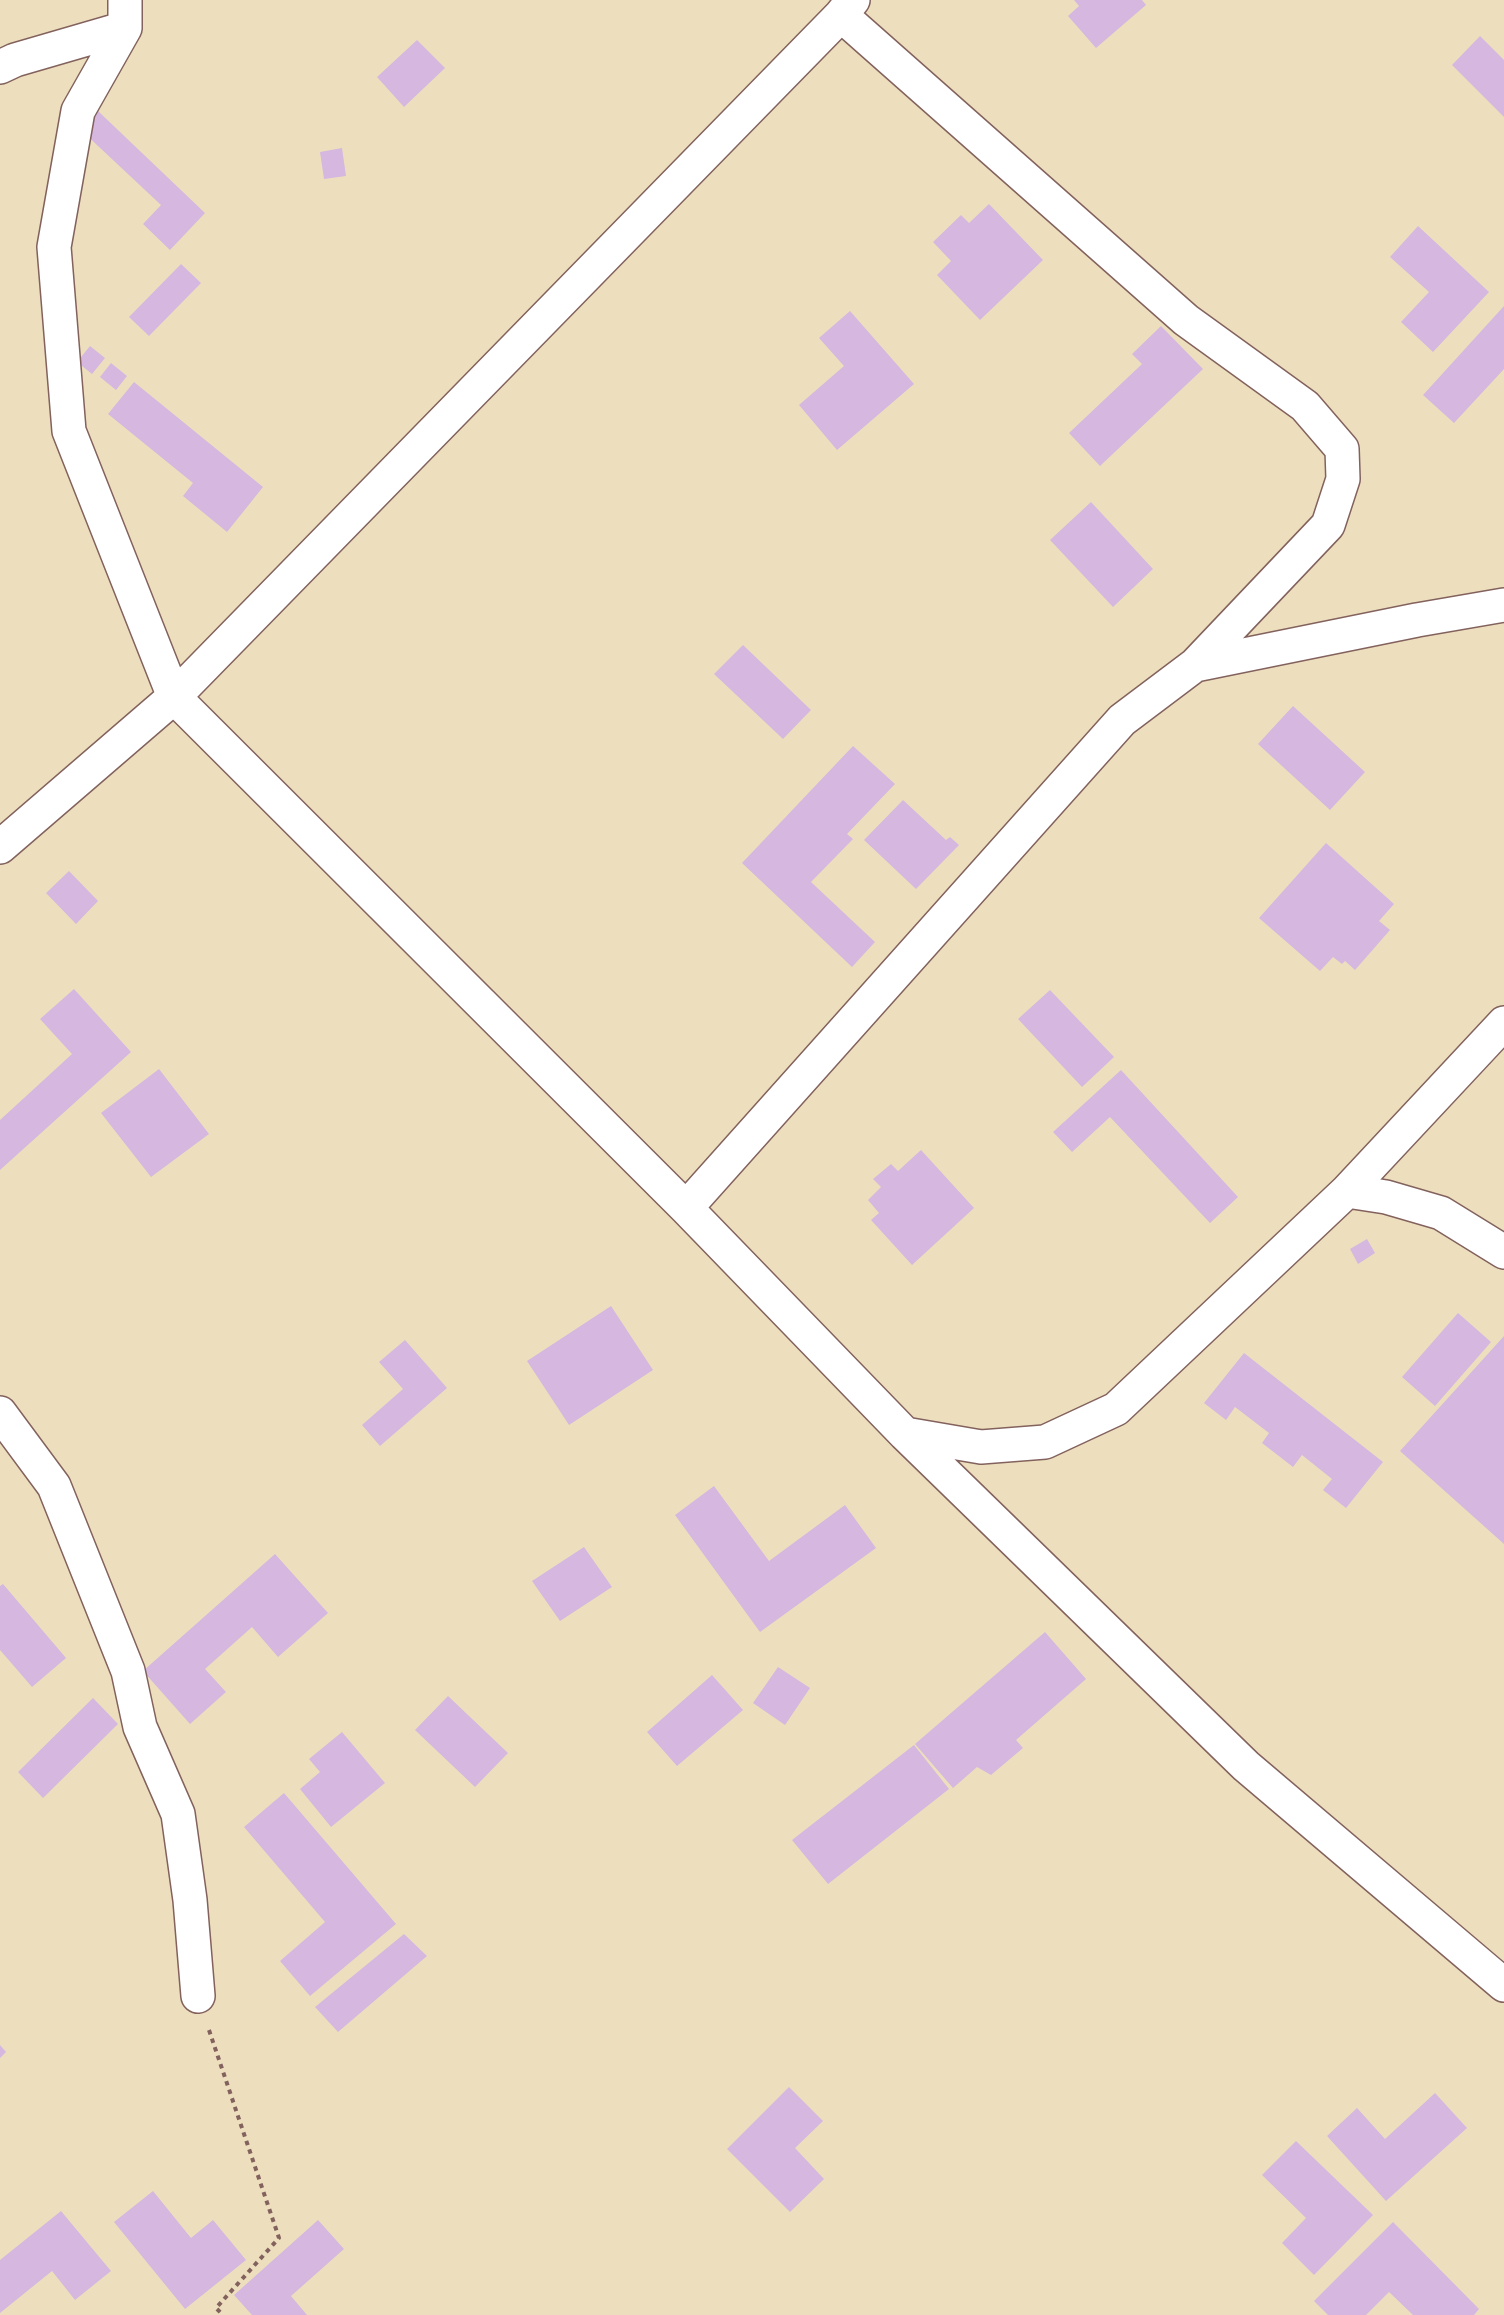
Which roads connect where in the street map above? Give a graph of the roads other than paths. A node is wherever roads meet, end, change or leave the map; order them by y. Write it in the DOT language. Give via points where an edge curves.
graph roads {
  1 [pos="847,8"];
  2 [pos="125,14"];
  3 [pos="0,67"];
  4 [pos="1504,605"];
  5 [pos="1195,665"];
  6 [pos="174,697"];
  7 [pos="49,805"];
  8 [pos="0,829"];
  9 [pos="0,847"];
  10 [pos="1504,1023"];
  11 [pos="1347,1191"];
  12 [pos="686,1208"];
  13 [pos="1504,1251"];
  14 [pos="0,1413"];
  15 [pos="905,1434"];
  16 [pos="1504,1985"];
  17 [pos="198,1996"];
  1 -- 5 [label="street" via="1186,320 1305,406 1342,448 1343,479 1328,525"];
  1 -- 6 [label="street"];
  2 -- 3 [label="street"];
  2 -- 6 [label="street" via="78,111 54,247 69,431"];
  4 -- 5 [label="street"];
  5 -- 12 [label="street" via="1122,720"];
  6 -- 7 [label="street"];
  6 -- 12 [label="street"];
  7 -- 8 [label="street"];
  7 -- 9 [label="street"];
  10 -- 11 [label="street"];
  11 -- 13 [label="street" via="1386,1197 1441,1213"];
  11 -- 15 [label="street" via="1116,1409 1045,1442 981,1447"];
  12 -- 15 [label="street"];
  14 -- 17 [label="street" via="54,1485 128,1671 140,1727 178,1814"];
  15 -- 16 [label="street" via="1246,1766"];
}
